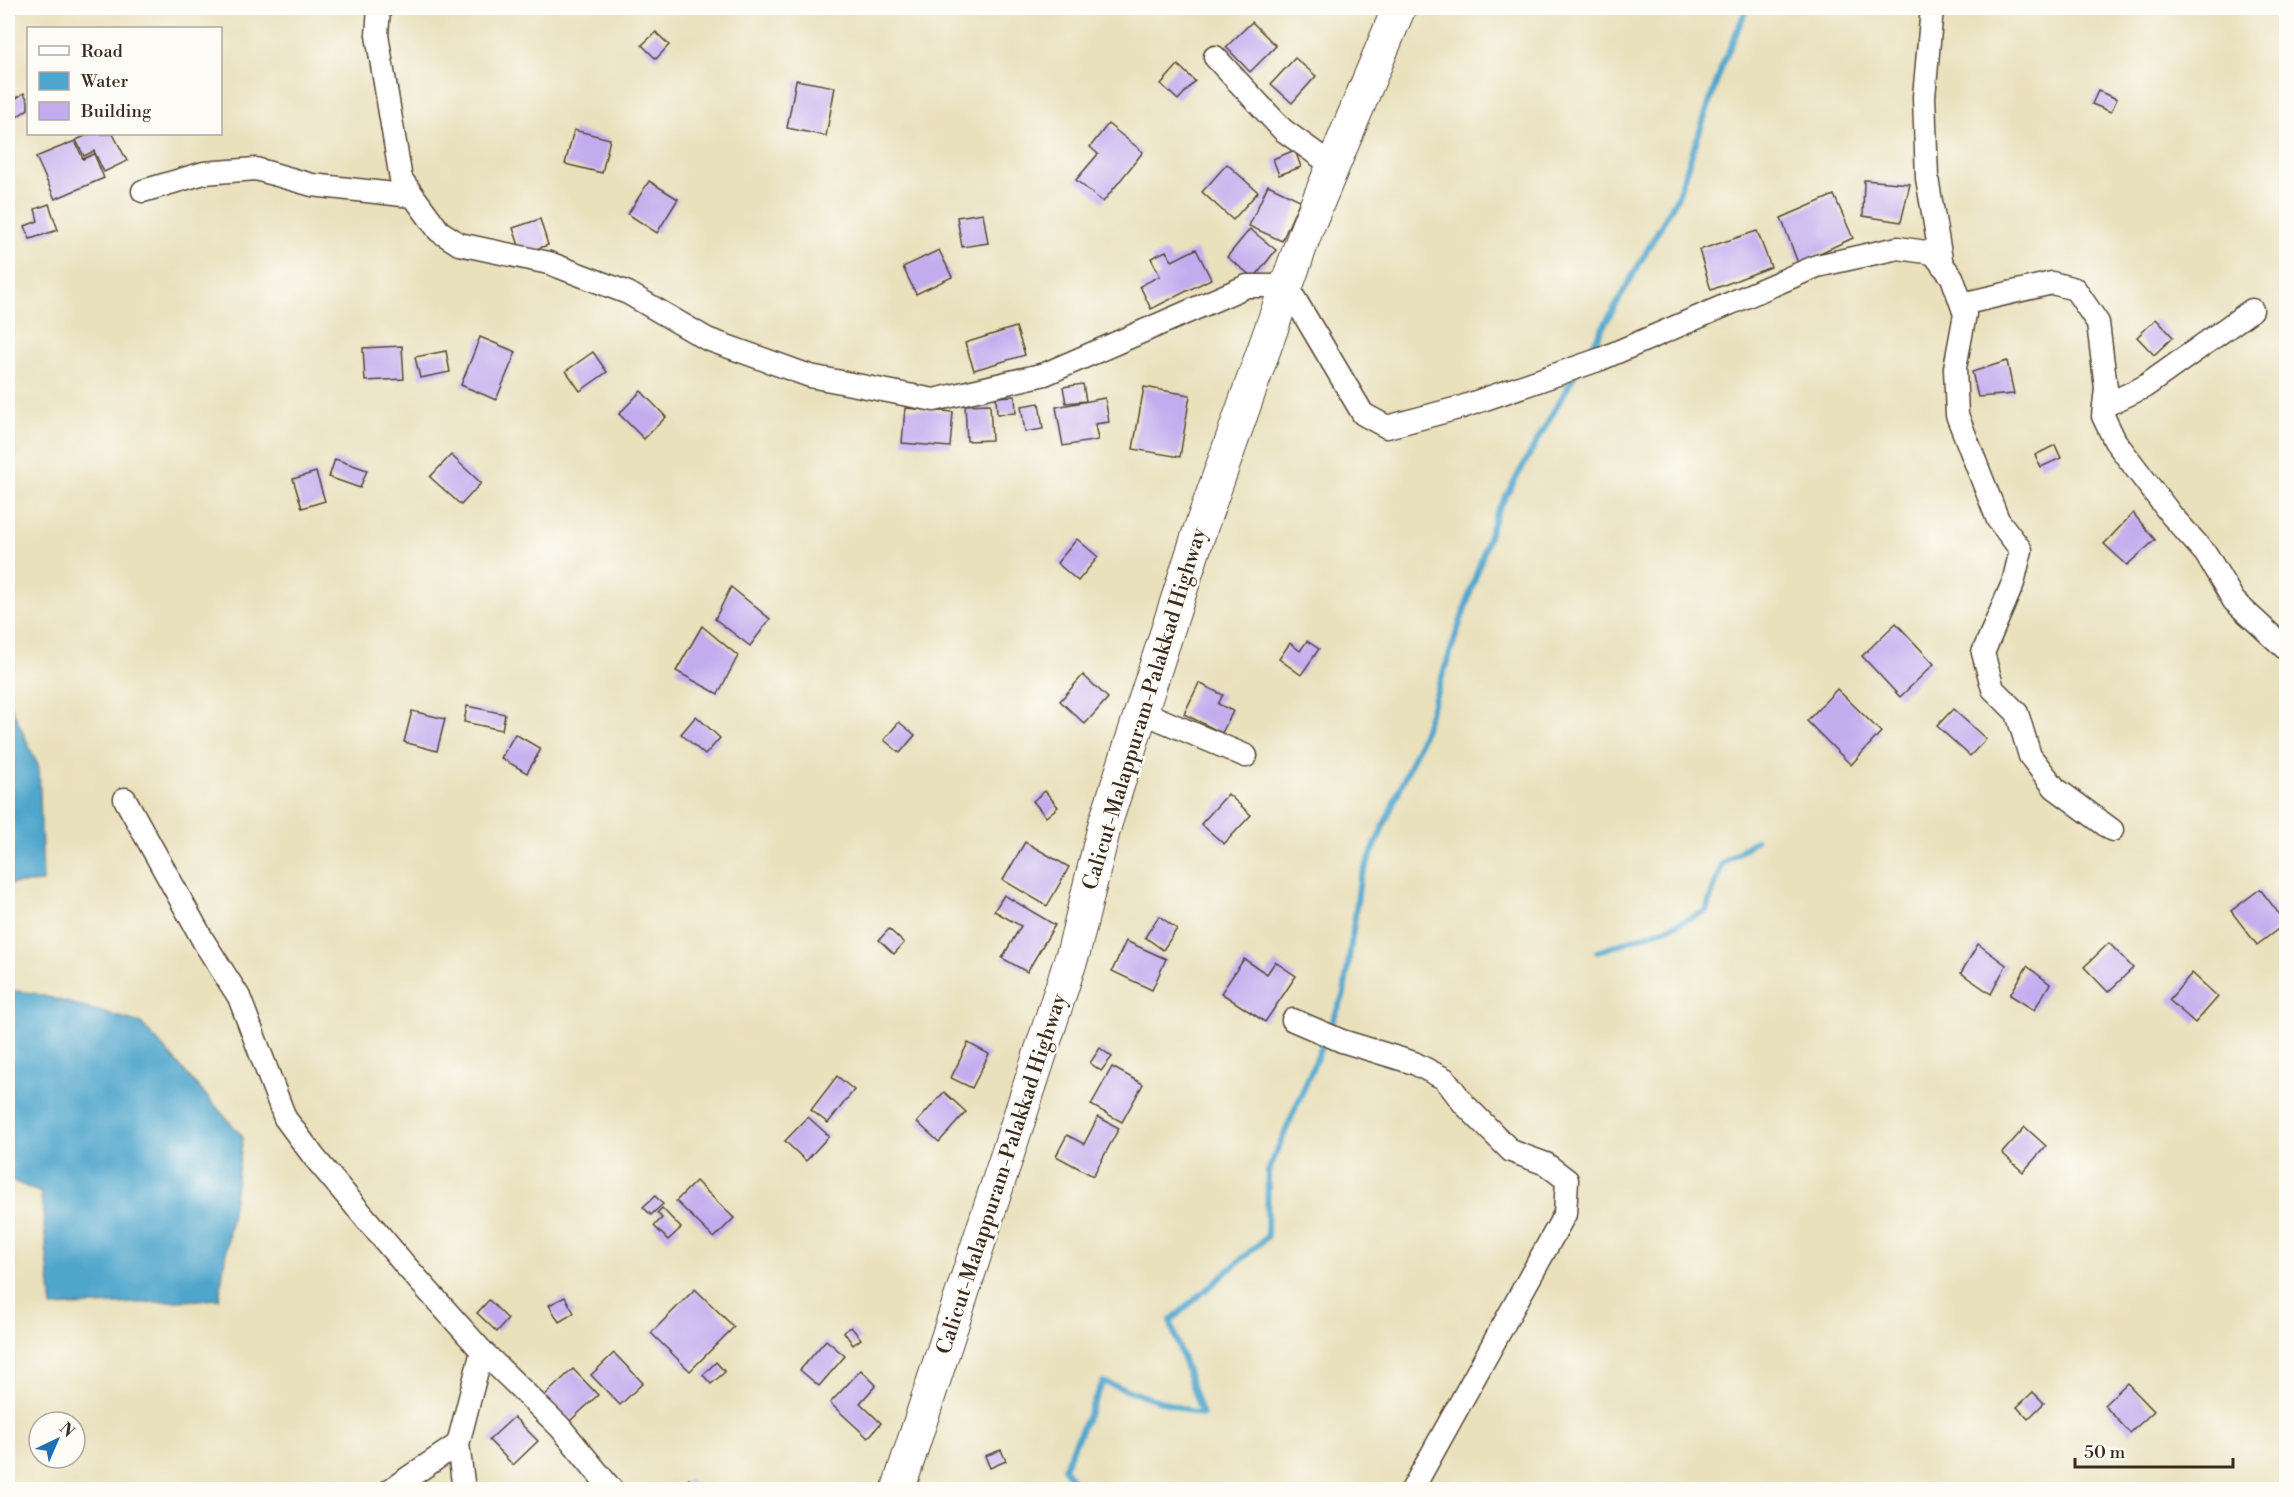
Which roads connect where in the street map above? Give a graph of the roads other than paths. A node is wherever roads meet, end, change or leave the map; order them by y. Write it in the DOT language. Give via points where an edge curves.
graph roads {
  1 [pos="379,8"];
  2 [pos="1399,8"];
  3 [pos="1932,8"];
  4 [pos="1215,57"];
  5 [pos="1332,165"];
  6 [pos="143,191"];
  7 [pos="412,196"];
  8 [pos="1942,265"];
  9 [pos="1287,286"];
  10 [pos="1962,304"];
  11 [pos="2252,310"];
  12 [pos="2104,406"];
  13 [pos="2286,649"];
  14 [pos="1142,712"];
  15 [pos="1246,756"];
  16 [pos="125,799"];
  17 [pos="2112,830"];
  18 [pos="1302,1025"];
  19 [pos="482,1351"];
  20 [pos="458,1444"];
  21 [pos="390,1490"];
  22 [pos="464,1490"];
  23 [pos="612,1490"];
  24 [pos="898,1490"];
  25 [pos="1412,1490"];
  1 -- 7 [label="street" via="377,35 401,179"];
  2 -- 5 [label="highway, Calicut-Malappuram-Palakkad Highway"];
  3 -- 8 [label="street" via="1924,97 1927,178"];
  4 -- 5 [label="street" via="1283,130"];
  5 -- 9 [label="highway, Calicut-Malappuram-Palakkad Highway"];
  6 -- 7 [label="street" via="204,173 256,169 312,185"];
  7 -- 9 [label="street" via="439,231 459,244 549,263 628,293 707,339 810,376 934,400 1045,374 1247,286"];
  8 -- 9 [label="street" via="1933,253 1898,248 1816,266 1601,359 1517,389 1387,427 1363,414"];
  8 -- 10 [label="street" via="1952,277"];
  9 -- 14 [label="highway, Calicut-Malappuram-Palakkad Highway" via="1200,530"];
  10 -- 12 [label="street" via="2052,283 2075,289 2098,323 2106,388"];
  10 -- 17 [label="street" via="1965,314 1955,368 1957,415 1998,520 2021,550 2013,583 1983,653 1993,689 2017,713 2030,756 2055,788"];
  11 -- 12 [label="street" via="2144,387"];
  12 -- 13 [label="street" via="2103,416 2115,441 2206,554 2234,601"];
  14 -- 15 [label="street"];
  14 -- 24 [label="highway, Calicut-Malappuram-Palakkad Highway" via="1105,824 1074,950"];
  16 -- 19 [label="street" via="239,997 285,1118 352,1202"];
  18 -- 25 [label="street" via="1414,1063 1445,1079 1511,1151 1546,1164 1567,1180 1564,1215"];
  19 -- 20 [label="street"];
  19 -- 23 [label="street" via="560,1427"];
  20 -- 21 [label="street"];
  20 -- 22 [label="street"];
}
